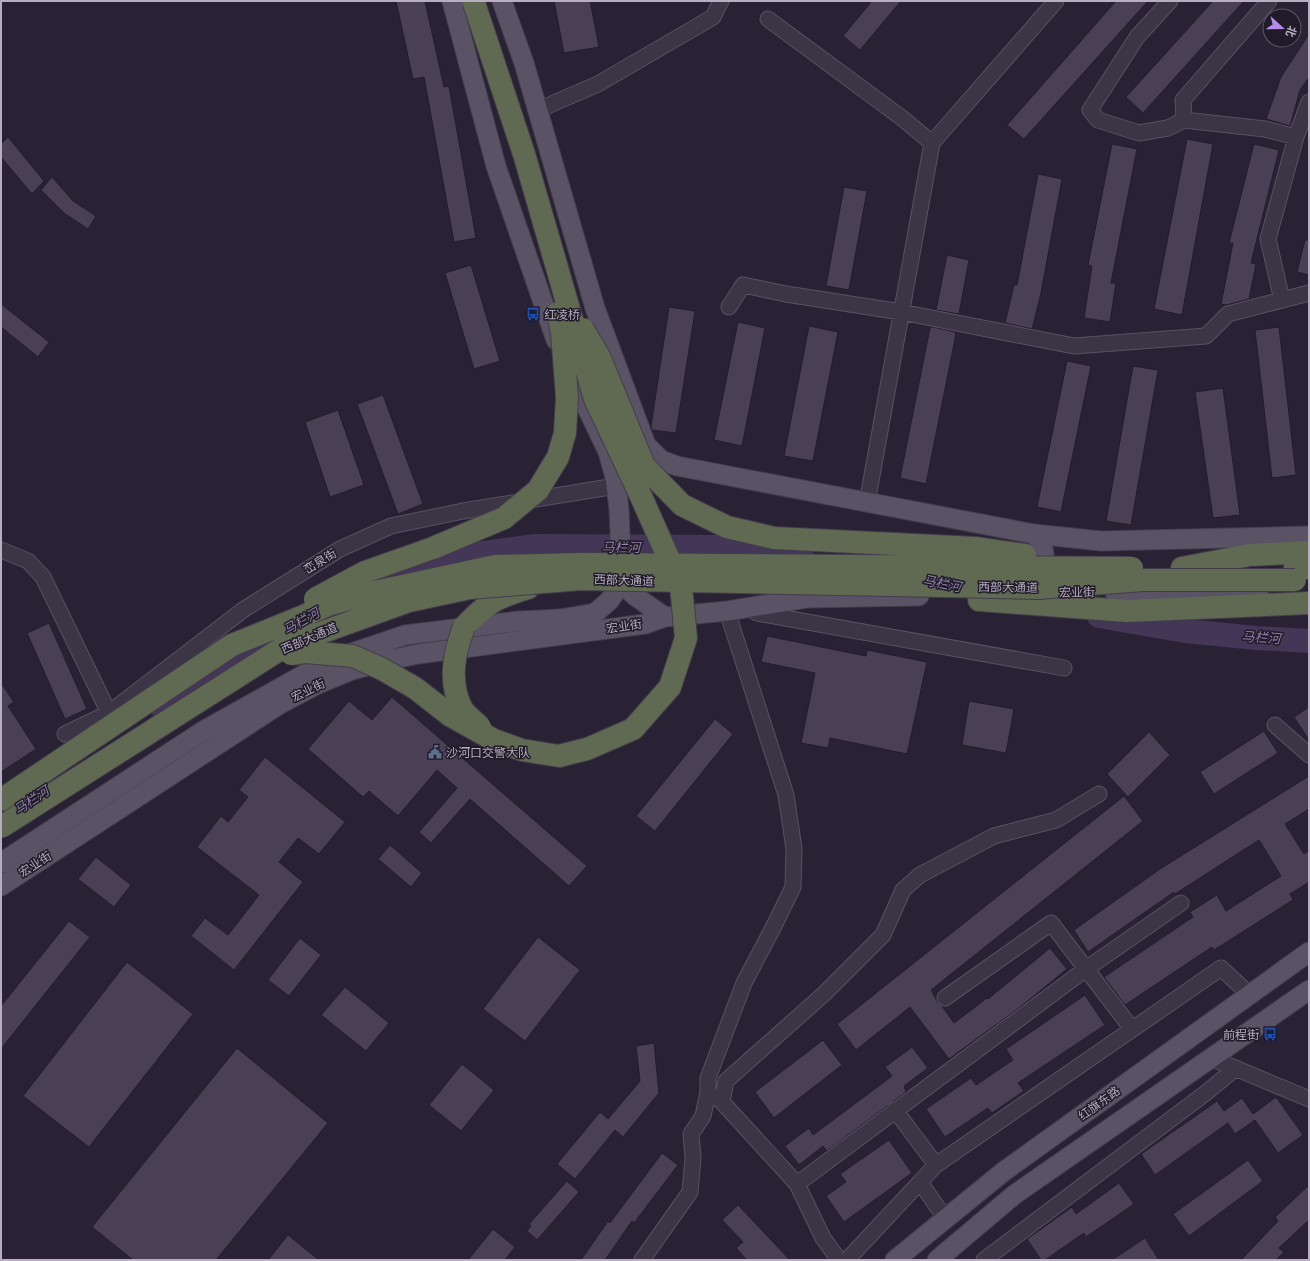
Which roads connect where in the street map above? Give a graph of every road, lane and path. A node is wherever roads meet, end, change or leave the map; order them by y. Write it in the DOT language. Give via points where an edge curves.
graph roads {
  1 [pos="452,1"];
  2 [pos="502,1"];
  3 [pos="721,1"];
  4 [pos="1056,1"];
  5 [pos="1170,1"];
  6 [pos="1269,1"];
  7 [pos="474,2"];
  8 [pos="768,19"];
  9 [pos="1309,102"];
  10 [pos="538,110"];
  11 [pos="1184,120"];
  12 [pos="1296,137"];
  13 [pos="932,143"];
  14 [pos="524,154"];
  15 [pos="1309,293"];
  16 [pos="566,300"];
  17 [pos="1282,300"];
  18 [pos="729,307"];
  19 [pos="901,312"];
  20 [pos="677,466"];
  21 [pos="616,486"];
  22 [pos="867,503"];
  23 [pos="1034,534"];
  24 [pos="1309,536"];
  25 [pos="1,550"];
  26 [pos="1309,552"];
  27 [pos="1118,568"];
  28 [pos="1182,568"];
  29 [pos="1309,568"];
  30 [pos="565,580"];
  31 [pos="1309,580"];
  32 [pos="622,583"];
  33 [pos="858,585"];
  34 [pos="1018,593"];
  35 [pos="1309,598"];
  36 [pos="1309,603"];
  37 [pos="754,606"];
  38 [pos="727,611"];
  39 [pos="665,617"];
  40 [pos="232,645"];
  41 [pos="252,667"];
  42 [pos="1064,668"];
  43 [pos="109,713"];
  44 [pos="1275,725"];
  45 [pos="65,734"];
  46 [pos="494,740"];
  47 [pos="1309,755"];
  48 [pos="1099,794"];
  49 [pos="1,800"];
  50 [pos="1,827"];
  51 [pos="1,863"];
  52 [pos="1,886"];
  53 [pos="1181,903"];
  54 [pos="1309,952"];
  55 [pos="1086,969"];
  56 [pos="1309,990"];
  57 [pos="1250,995"];
  58 [pos="945,998"];
  59 [pos="1132,1029"];
  60 [pos="1211,1058"];
  61 [pos="1236,1068"];
  62 [pos="708,1092"];
  63 [pos="1309,1099"];
  64 [pos="722,1102"];
  65 [pos="895,1110"];
  66 [pos="936,1164"];
  67 [pos="920,1182"];
  68 [pos="797,1184"];
  69 [pos="945,1218"];
  70 [pos="642,1260"];
  71 [pos="839,1260"];
  72 [pos="847,1260"];
  73 [pos="894,1260"];
  74 [pos="937,1260"];
  75 [pos="984,1260"];
  1 -- 21 [label="main road" via="496,166 559,348 608,452"];
  2 -- 10 [label="main road"];
  3 -- 10 [label="street" via="713,17 702,24 598,84"];
  4 -- 13 [label="street"];
  5 -- 11 [label="street" via="1137,37 1090,110 1098,120 1139,133 1168,128"];
  6 -- 11 [label="street" via="1183,100"];
  7 -- 14 [label="highway, bridge"];
  8 -- 13 [label="street"];
  9 -- 12 [label="street"];
  10 -- 20 [label="main road" via="595,308 646,445 662,460"];
  11 -- 12 [label="street" via="1265,129"];
  12 -- 17 [label="street" via="1268,239"];
  13 -- 19 [label="street"];
  14 -- 16 [label="highway, bridge"];
  14 -- 40 [label="highway, bridge" via="562,333 567,398 565,433 558,457 538,490 504,518 433,548 365,572"];
  15 -- 17 [label="street"];
  16 -- 27 [label="highway, bridge" via="599,356 644,466 682,505 727,527 774,538 975,548"];
  16 -- 46 [label="highway, bridge" via="595,399 681,586 686,638 670,687 633,730 587,749 559,756 522,750"];
  17 -- 19 [label="street" via="1228,314 1206,336 1074,346"];
  18 -- 19 [label="street" via="743,285"];
  19 -- 22 [label="street"];
  20 -- 21 [label="main road"];
  20 -- 22 [label="main road"];
  21 -- 32 [label="main road"];
  21 -- 43 [label="street, 峦泉街" via="463,511 391,526 340,549 243,610"];
  22 -- 23 [label="main road"];
  23 -- 24 [label="main road" via="1101,541"];
  23 -- 34 [label="main road" via="1042,543 1045,563 1035,583"];
  25 -- 43 [label="street" via="28,561 43,577"];
  26 -- 28 [label="highway" via="1250,555"];
  27 -- 28 [label="highway, 西部大通道, bridge"];
  27 -- 40 [label="highway, 西部大通道, bridge" via="590,564 495,566 330,604"];
  28 -- 29 [label="highway, 西部大通道"];
  30 -- 33 [label="highway, 西部大通道, bridge"];
  30 -- 41 [label="highway, 西部大通道, bridge" via="470,588 409,601 287,645"];
  30 -- 46 [label="highway, bridge" via="541,584 499,597 483,607 464,627 456,647 454,661 456,693 462,710"];
  31 -- 33 [label="highway, 西部大通道, bridge" via="1143,580 1038,588"];
  32 -- 39 [label="main road" via="635,596"];
  32 -- 51 [label="main road, 宏业街" via="609,601 595,612 405,635 328,661 203,730"];
  33 -- 36 [label="highway, bridge" via="965,599 1127,611"];
  34 -- 35 [label="main road, 宏业街" via="1128,591"];
  34 -- 37 [label="main road, 宏业街" via="806,598"];
  37 -- 38 [label="main road, 宏业街"];
  37 -- 42 [label="street" via="757,613"];
  38 -- 39 [label="main road, 宏业街"];
  38 -- 62 [label="street" via="786,795 794,849 793,887 744,983 708,1078"];
  39 -- 52 [label="main road, 宏业街" via="645,624 418,654 352,670 280,704"];
  40 -- 49 [label="highway, 西部大通道, bridge"];
  41 -- 46 [label="highway, bridge" via="305,652 353,656 414,688 451,716"];
  41 -- 50 [label="highway, 西部大通道, bridge"];
  43 -- 45 [label="street, 峦泉街"];
  44 -- 47 [label="street"];
  48 -- 64 [label="street" via="1056,820 994,836 920,875 903,890 883,935 825,993 726,1081"];
  53 -- 55 [label="street"];
  54 -- 57 [label="main road, 红旗东路"];
  55 -- 58 [label="street" via="1051,923"];
  55 -- 59 [label="street"];
  55 -- 65 [label="street"];
  56 -- 60 [label="main road"];
  57 -- 59 [label="street" via="1221,968"];
  57 -- 69 [label="main road, 红旗东路" via="1003,1172"];
  59 -- 66 [label="street"];
  60 -- 61 [label="street"];
  60 -- 74 [label="main road" via="1014,1196"];
  61 -- 63 [label="street"];
  61 -- 75 [label="street"];
  62 -- 64 [label="street"];
  62 -- 70 [label="street" via="703,1116 691,1134 693,1158 690,1192"];
  64 -- 68 [label="street"];
  65 -- 66 [label="street"];
  65 -- 68 [label="street"];
  66 -- 67 [label="street"];
  67 -- 69 [label="street"];
  67 -- 72 [label="street"];
  68 -- 71 [label="street" via="823,1238"];
  69 -- 73 [label="main road, 红旗东路"];
}
